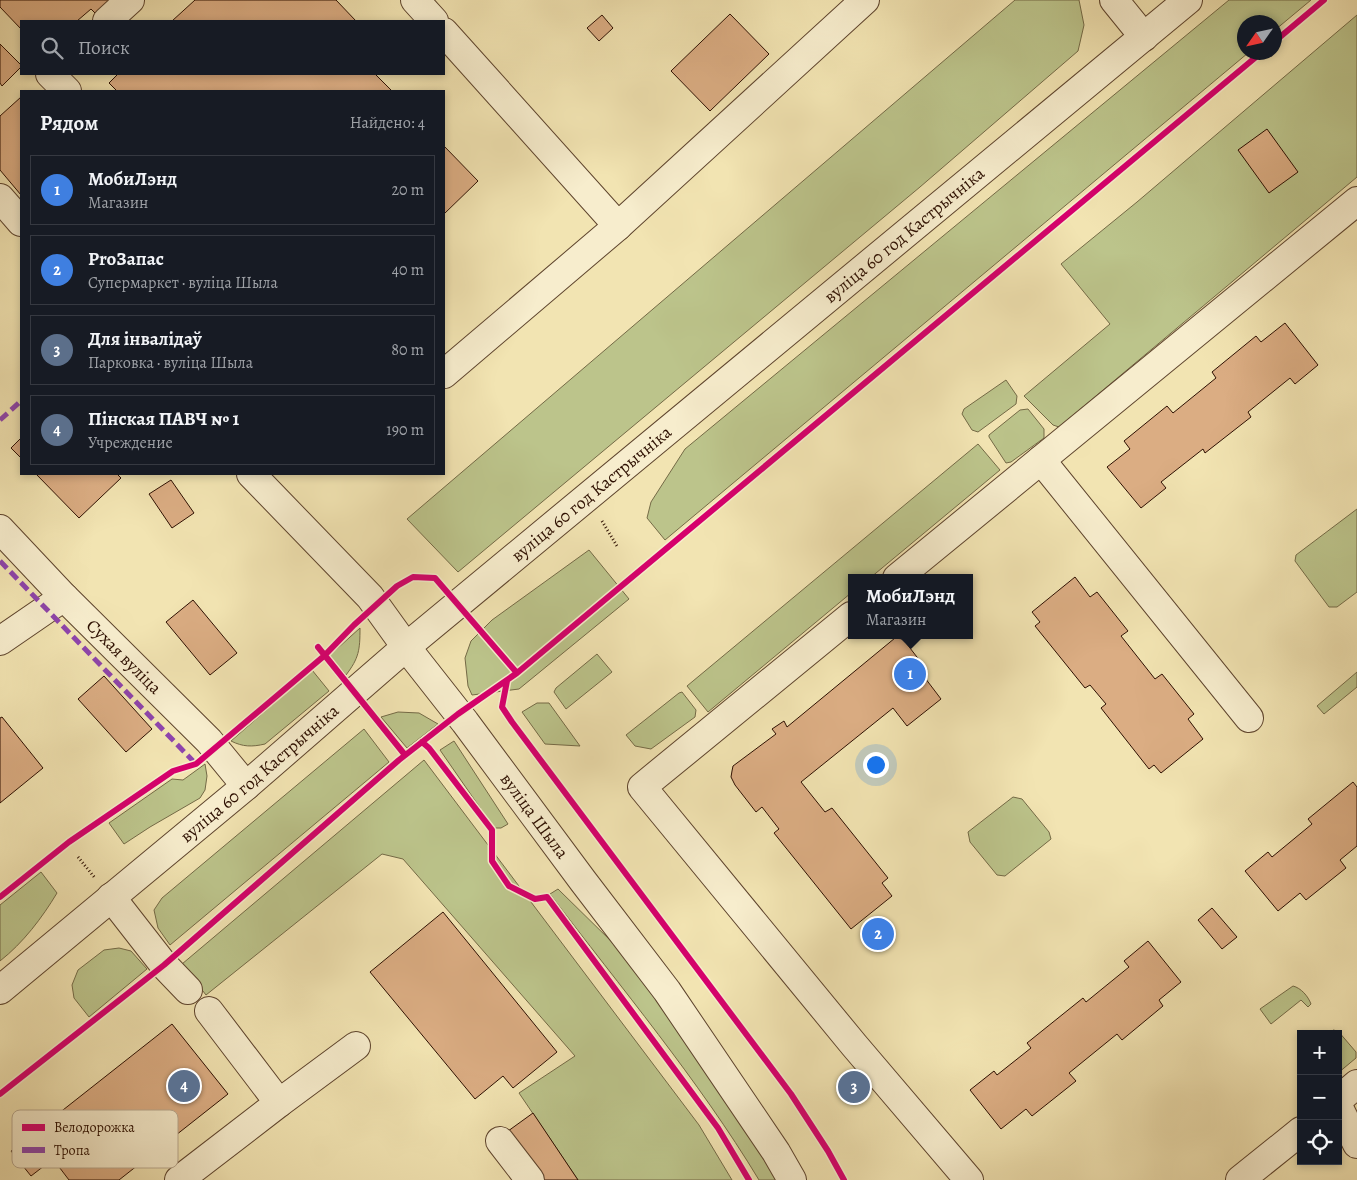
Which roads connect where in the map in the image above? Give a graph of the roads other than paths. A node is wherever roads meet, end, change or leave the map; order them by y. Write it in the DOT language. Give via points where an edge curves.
graph roads {
  1 [pos="130,0"];
  2 [pos="415,0"];
  3 [pos="1114,0"];
  4 [pos="1188,0"];
  5 [pos="857,3"];
  6 [pos="108,20"];
  7 [pos="433,20"];
  8 [pos="445,33"];
  9 [pos="1144,38"];
  10 [pos="51,75"];
  11 [pos="66,90"];
  12 [pos="0,198"];
  13 [pos="1357,201"];
  14 [pos="20,221"];
  15 [pos="618,226"];
  16 [pos="445,373"];
  17 [pos="1041,460"];
  18 [pos="252,475"];
  19 [pos="0,529"];
  20 [pos="903,574"];
  21 [pos="64,597"];
  22 [pos="848,618"];
  23 [pos="0,641"];
  24 [pos="406,647"];
  25 [pos="1249,718"];
  26 [pos="246,786"];
  27 [pos="111,897"];
  28 [pos="0,990"];
  29 [pos="188,990"];
  30 [pos="209,1011"];
  31 [pos="356,1046"];
  32 [pos="1357,1084"];
  33 [pos="1342,1097"];
  34 [pos="279,1103"];
  35 [pos="1342,1114"];
  36 [pos="1297,1134"];
  37 [pos="500,1141"];
  38 [pos="1357,1144"];
  39 [pos="179,1180"];
  40 [pos="530,1180"];
  41 [pos="792,1180"];
  42 [pos="969,1180"];
  43 [pos="1240,1180"];
  1 -- 6 [label="street"];
  2 -- 7 [label="street"];
  3 -- 9 [label="street"];
  4 -- 9 [label="street, вуліца 60 год Кастрычніка"];
  5 -- 15 [label="street"];
  8 -- 15 [label="street"];
  9 -- 24 [label="street, вуліца 60 год Кастрычніка"];
  10 -- 11 [label="street"];
  12 -- 14 [label="street"];
  13 -- 17 [label="street"];
  15 -- 16 [label="street"];
  17 -- 20 [label="street"];
  17 -- 25 [label="street"];
  18 -- 24 [label="street, вуліца Шыла" via="370,598"];
  19 -- 21 [label="street, Сухая вуліца"];
  21 -- 23 [label="street"];
  21 -- 26 [label="street, Сухая вуліца" via="209,741"];
  22 -- 42 [label="street" via="642,787"];
  24 -- 26 [label="street, вуліца 60 год Кастрычніка"];
  24 -- 41 [label="street, вуліца Шыла" via="667,991"];
  26 -- 27 [label="street, вуліца 60 год Кастрычніка"];
  27 -- 28 [label="street, вуліца 60 год Кастрычніка"];
  27 -- 29 [label="street" via="164,965"];
  30 -- 34 [label="street"];
  31 -- 34 [label="street"];
  32 -- 33 [label="street"];
  34 -- 39 [label="street"];
  35 -- 38 [label="street"];
  36 -- 43 [label="street"];
  37 -- 40 [label="street"];
}
